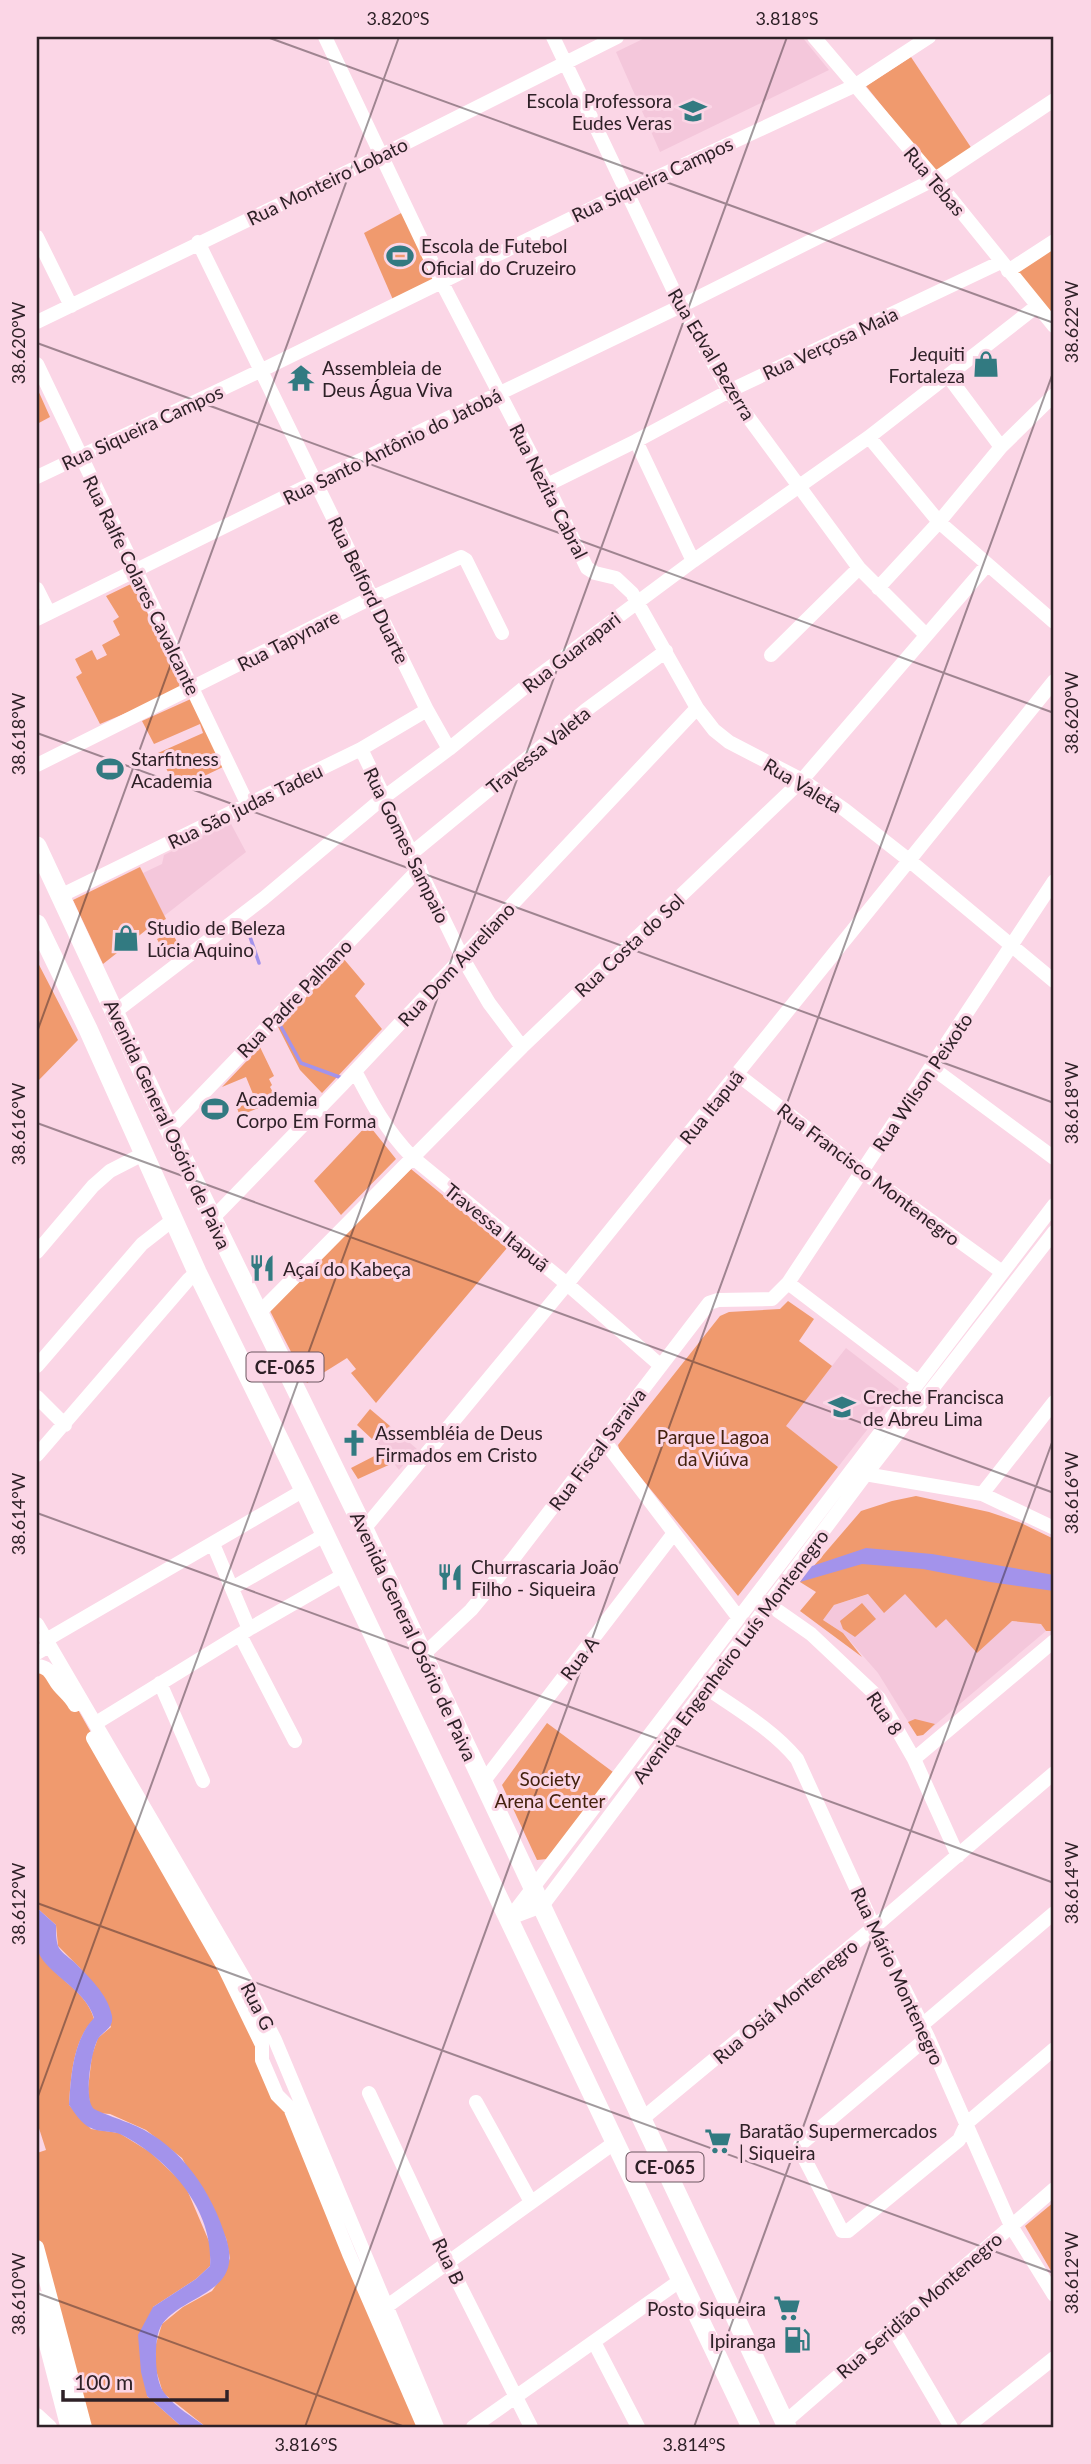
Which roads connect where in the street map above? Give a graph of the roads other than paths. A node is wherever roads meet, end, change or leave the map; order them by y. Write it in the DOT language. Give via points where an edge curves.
graph roads {
  1 [pos="325,37"];
  2 [pos="553,37"];
  3 [pos="617,37"];
  4 [pos="814,37"];
  5 [pos="929,37"];
  6 [pos="565,62"];
  7 [pos="854,86"];
  8 [pos="1054,100"];
  9 [pos="380,156"];
  10 [pos="935,179"];
  11 [pos="625,192"];
  12 [pos="37,237"];
  13 [pos="1054,241"];
  14 [pos="198,242"];
  15 [pos="1005,267"];
  16 [pos="441,281"];
  17 [pos="71,306"];
  18 [pos="681,306"];
  19 [pos="1037,306"];
  20 [pos="37,322"];
  21 [pos="1054,326"];
  22 [pos="37,364"];
  23 [pos="262,370"];
  24 [pos="948,376"];
  25 [pos="729,391"];
  26 [pos="500,394"];
  27 [pos="1054,395"];
  28 [pos="869,437"];
  29 [pos="636,441"];
  30 [pos="1001,447"];
  31 [pos="80,457"];
  32 [pos="37,477"];
  33 [pos="317,481"];
  34 [pos="547,485"];
  35 [pos="799,487"];
  36 [pos="939,522"];
  37 [pos="693,561"];
  38 [pos="987,565"];
  39 [pos="587,568"];
  40 [pos="859,568"];
  41 [pos="137,571"];
  42 [pos="878,588"];
  43 [pos="37,589"];
  44 [pos="373,597"];
  45 [pos="638,601"];
  46 [pos="43,616"];
  47 [pos="1054,622"];
  48 [pos="502,633"];
  49 [pos="926,635"];
  50 [pos="666,651"];
  51 [pos="771,655"];
  52 [pos="1054,681"];
  53 [pos="191,688"];
  54 [pos="697,708"];
  55 [pos="427,710"];
  56 [pos="361,749"];
  57 [pos="449,749"];
  58 [pos="37,765"];
  59 [pos="802,780"];
  60 [pos="383,798"];
  61 [pos="248,805"];
  62 [pos="37,846"];
  63 [pos="412,853"];
  64 [pos="910,861"];
  65 [pos="419,868"];
  66 [pos="1054,881"];
  67 [pos="60,895"];
  68 [pos="37,924"];
  69 [pos="1012,946"];
  70 [pos="462,957"];
  71 [pos="1054,981"];
  72 [pos="115,1012"];
  73 [pos="522,1047"];
  74 [pos="931,1068"];
  75 [pos="355,1071"];
  76 [pos="737,1074"];
  77 [pos="169,1129"];
  78 [pos="145,1153"];
  79 [pos="412,1157"];
  80 [pos="1054,1158"];
  81 [pos="862,1171"];
  82 [pos="1054,1205"];
  83 [pos="213,1218"];
  84 [pos="174,1219"];
  85 [pos="1054,1233"];
  86 [pos="37,1252"];
  87 [pos="1017,1252"];
  88 [pos="1030,1263"];
  89 [pos="197,1272"];
  90 [pos="1002,1272"];
  91 [pos="788,1283"];
  92 [pos="567,1284"];
  93 [pos="259,1313"];
  94 [pos="37,1366"];
  95 [pos="660,1366"];
  96 [pos="917,1381"];
  97 [pos="37,1397"];
  98 [pos="1054,1402"];
  99 [pos="65,1425"];
  100 [pos="605,1442"];
  101 [pos="37,1455"];
  102 [pos="849,1471"];
  103 [pos="866,1474"];
  104 [pos="304,1490"];
  105 [pos="982,1494"];
  106 [pos="1054,1528"];
  107 [pos="364,1530"];
  108 [pos="674,1533"];
  109 [pos="326,1534"];
  110 [pos="213,1544"];
  111 [pos="345,1574"];
  112 [pos="232,1588"];
  113 [pos="754,1595"];
  114 [pos="769,1605"];
  115 [pos="738,1617"];
  116 [pos="37,1623"];
  117 [pos="244,1632"];
  118 [pos="1054,1641"];
  119 [pos="44,1646"];
  120 [pos="423,1655"];
  121 [pos="37,1666"];
  122 [pos="160,1683"];
  123 [pos="705,1687"];
  124 [pos="96,1723"];
  125 [pos="296,1741"];
  126 [pos="914,1759"];
  127 [pos="1054,1773"];
  128 [pos="203,1780"];
  129 [pos="483,1782"];
  130 [pos="958,1856"];
  131 [pos="538,1897"];
  132 [pos="1054,1913"];
  133 [pos="509,1919"];
  134 [pos="874,1927"];
  135 [pos="925,2031"];
  136 [pos="1054,2049"];
  137 [pos="369,2093"];
  138 [pos="476,2102"];
  139 [pos="642,2119"];
  140 [pos="967,2123"];
  141 [pos="614,2143"];
  142 [pos="1054,2189"];
  143 [pos="531,2202"];
  144 [pos="1011,2226"];
  145 [pos="37,2247"];
  146 [pos="449,2262"];
  147 [pos="681,2280"];
  148 [pos="1054,2295"];
  149 [pos="37,2301"];
  150 [pos="386,2307"];
  151 [pos="737,2319"];
  152 [pos="893,2328"];
  153 [pos="706,2333"];
  154 [pos="594,2342"];
  155 [pos="1054,2358"];
  156 [pos="516,2397"];
  157 [pos="37,2415"];
  158 [pos="786,2425"];
  159 [pos="50,2427"];
  160 [pos="70,2427"];
  161 [pos="85,2427"];
  162 [pos="424,2427"];
  163 [pos="437,2427"];
  164 [pos="473,2427"];
  165 [pos="531,2427"];
  166 [pos="638,2427"];
  167 [pos="751,2427"];
  168 [pos="951,2427"];
  169 [pos="967,2427"];
  1 -- 9 [label="street, Rua Nezita Cabral"];
  2 -- 6 [label="street, Rua Edval Bezerra"];
  3 -- 6 [label="street, Rua Monteiro Lobato"];
  4 -- 7 [label="street, Rua Tebas"];
  5 -- 7 [label="street, Rua Siqueira Campos"];
  6 -- 9 [label="street, Rua Monteiro Lobato"];
  6 -- 11 [label="street, Rua Edval Bezerra"];
  7 -- 10 [label="street, Rua Tebas"];
  7 -- 11 [label="street, Rua Siqueira Campos"];
  8 -- 10 [label="street, Rua Santo Antônio do Jatobá"];
  9 -- 14 [label="street, Rua Monteiro Lobato"];
  9 -- 16 [label="street, Rua Nezita Cabral"];
  10 -- 15 [label="street, Rua Tebas"];
  10 -- 18 [label="street, Rua Santo Antônio do Jatobá"];
  11 -- 16 [label="street, Rua Siqueira Campos"];
  11 -- 18 [label="street, Rua Edval Bezerra"];
  12 -- 17 [label="street"];
  13 -- 15 [label="street, Rua Verçosa Maia"];
  14 -- 17 [label="street, Rua Monteiro Lobato"];
  14 -- 23 [label="street, Rua Belford Duarte"];
  15 -- 19 [label="street, Rua Tebas"];
  15 -- 25 [label="street, Rua Verçosa Maia"];
  16 -- 23 [label="street, Rua Siqueira Campos"];
  16 -- 26 [label="street, Rua Nezita Cabral"];
  17 -- 20 [label="street, Rua Monteiro Lobato"];
  18 -- 25 [label="street, Rua Edval Bezerra"];
  18 -- 26 [label="street, Rua Santo Antônio do Jatobá"];
  19 -- 21 [label="street, Rua Tebas"];
  19 -- 24 [label="street, Rua Guarapari"];
  22 -- 31 [label="street, Rua Ralfe Colares Cavalcante"];
  23 -- 31 [label="street, Rua Siqueira Campos"];
  23 -- 33 [label="street, Rua Belford Duarte"];
  24 -- 28 [label="street, Rua Guarapari"];
  24 -- 30 [label="street"];
  25 -- 29 [label="street, Rua Verçosa Maia"];
  25 -- 35 [label="street, Rua Edval Bezerra"];
  26 -- 33 [label="street, Rua Santo Antônio do Jatobá"];
  26 -- 34 [label="street, Rua Nezita Cabral"];
  27 -- 30 [label="street"];
  28 -- 35 [label="street, Rua Guarapari"];
  28 -- 36 [label="street"];
  29 -- 34 [label="street, Rua Verçosa Maia"];
  29 -- 37 [label="street"];
  30 -- 36 [label="street"];
  31 -- 32 [label="street, Rua Siqueira Campos"];
  31 -- 41 [label="street, Rua Ralfe Colares Cavalcante"];
  33 -- 41 [label="street, Rua Santo Antônio do Jatobá"];
  33 -- 44 [label="street, Rua Belford Duarte"];
  34 -- 39 [label="street, Rua Nezita Cabral"];
  35 -- 37 [label="street, Rua Guarapari"];
  35 -- 40 [label="street, Rua Edval Bezerra"];
  36 -- 38 [label="street"];
  36 -- 42 [label="street"];
  37 -- 45 [label="street, Rua Guarapari"];
  38 -- 47 [label="street"];
  38 -- 49 [label="street, Rua Costa do Sol"];
  39 -- 45 [label="street, Rua Valeta" via="616,578"];
  40 -- 42 [label="street, Rua Edval Bezerra"];
  40 -- 51 [label="street"];
  41 -- 46 [label="street, Rua Santo Antônio do Jatobá"];
  41 -- 53 [label="street, Rua Ralfe Colares Cavalcante"];
  42 -- 49 [label="street, Rua Edval Bezerra"];
  43 -- 46 [label="street"];
  44 -- 48 [label="street, Rua Tapynare" via="463,557"];
  44 -- 53 [label="street, Rua Tapynare"];
  44 -- 55 [label="street, Rua Belford Duarte"];
  45 -- 50 [label="street, Rua Valeta"];
  45 -- 57 [label="street, Rua Guarapari"];
  49 -- 59 [label="street, Rua Costa do Sol"];
  50 -- 54 [label="street, Rua Valeta"];
  50 -- 63 [label="street, Travessa Valeta" via="586,710"];
  52 -- 64 [label="street, Rua Itapuã"];
  53 -- 58 [label="street, Rua Tapynare"];
  53 -- 61 [label="street, Rua Ralfe Colares Cavalcante"];
  54 -- 59 [label="street, Rua Valeta" via="729,742"];
  54 -- 70 [label="street, Rua Dom Aureliano"];
  55 -- 56 [label="street, Rua São judas Tadeu"];
  55 -- 57 [label="street, Rua Belford Duarte"];
  56 -- 60 [label="street, Rua Gomes Sampaio"];
  56 -- 61 [label="street, Rua São judas Tadeu"];
  57 -- 60 [label="street, Rua Guarapari"];
  59 -- 64 [label="street, Rua Valeta"];
  59 -- 73 [label="street, Rua Costa do Sol"];
  60 -- 63 [label="street, Rua Gomes Sampaio"];
  60 -- 72 [label="street, Rua Guarapari" via="264,898"];
  61 -- 67 [label="street, Rua São judas Tadeu"];
  62 -- 67 [label="main road, Avenida General Osório de Paiva / CE-065"];
  63 -- 65 [label="street, Rua Gomes Sampaio"];
  64 -- 69 [label="street, Rua Valeta"];
  64 -- 76 [label="street, Rua Itapuã"];
  65 -- 70 [label="street, Rua Gomes Sampaio"];
  65 -- 77 [label="street, Rua Padre Palhano"];
  66 -- 69 [label="street, Rua Wilson Peixoto"];
  67 -- 72 [label="main road, Avenida General Osório de Paiva / CE-065"];
  68 -- 78 [label="main road, Avenida General Osório de Paiva / CE-065"];
  69 -- 71 [label="street, Rua Valeta"];
  69 -- 74 [label="street, Rua Wilson Peixoto"];
  70 -- 73 [label="street, Rua Gomes Sampaio"];
  70 -- 75 [label="street, Rua Dom Aureliano"];
  72 -- 77 [label="main road, Avenida General Osório de Paiva / CE-065"];
  73 -- 79 [label="street, Rua Costa do Sol"];
  74 -- 80 [label="street"];
  74 -- 81 [label="street, Rua Wilson Peixoto"];
  75 -- 79 [label="street, Travessa Itapuã" via="392,1136"];
  75 -- 83 [label="street, Rua Dom Aureliano"];
  76 -- 81 [label="street, Rua Francisco Montenegro"];
  76 -- 92 [label="street, Rua Itapuã"];
  77 -- 83 [label="main road, Avenida General Osório de Paiva / CE-065"];
  78 -- 84 [label="main road, Avenida General Osório de Paiva / CE-065"];
  78 -- 86 [label="street" via="110,1171 93,1186"];
  79 -- 92 [label="street, Travessa Itapuã"];
  79 -- 93 [label="street, Rua Costa do Sol"];
  81 -- 90 [label="street, Rua Francisco Montenegro"];
  81 -- 91 [label="street, Rua Wilson Peixoto"];
  82 -- 87 [label="street, Avenida Engenheiro Luís Montenegro"];
  83 -- 93 [label="main road, Avenida General Osório de Paiva / CE-065"];
  84 -- 89 [label="main road, Avenida General Osório de Paiva / CE-065"];
  84 -- 94 [label="street" via="142,1244"];
  85 -- 88 [label="street, Avenida Engenheiro Luís Montenegro"];
  87 -- 88 [label="street"];
  87 -- 90 [label="street, Avenida Engenheiro Luís Montenegro"];
  88 -- 103 [label="street, Avenida Engenheiro Luís Montenegro"];
  89 -- 99 [label="street"];
  89 -- 104 [label="main road, Avenida General Osório de Paiva / CE-065"];
  90 -- 96 [label="street, Avenida Engenheiro Luís Montenegro"];
  91 -- 95 [label="street, Rua Fiscal Saraiva" via="772,1298 713,1301"];
  91 -- 96 [label="street"];
  92 -- 95 [label="street, Travessa Itapuã"];
  92 -- 107 [label="street, Rua Itapuã"];
  93 -- 107 [label="main road, Avenida General Osório de Paiva / CE-065"];
  95 -- 100 [label="street, Rua Fiscal Saraiva"];
  96 -- 102 [label="street, Avenida Engenheiro Luís Montenegro"];
  97 -- 99 [label="street"];
  98 -- 105 [label="street"];
  99 -- 101 [label="street"];
  100 -- 108 [label="street"];
  100 -- 120 [label="street, Rua Fiscal Saraiva" via="471,1610"];
  102 -- 103 [label="street"];
  102 -- 113 [label="street, Avenida Engenheiro Luís Montenegro"];
  103 -- 105 [label="street"];
  103 -- 114 [label="street, Avenida Engenheiro Luís Montenegro"];
  104 -- 109 [label="main road, Avenida General Osório de Paiva / CE-065"];
  104 -- 110 [label="street"];
  105 -- 106 [label="street"];
  107 -- 120 [label="main road, Avenida General Osório de Paiva / CE-065"];
  108 -- 115 [label="street"];
  108 -- 129 [label="street, Rua A"];
  109 -- 111 [label="main road, Avenida General Osório de Paiva / CE-065"];
  109 -- 112 [label="street"];
  110 -- 112 [label="street"];
  110 -- 119 [label="street"];
  111 -- 117 [label="street"];
  111 -- 133 [label="main road, Avenida General Osório de Paiva / CE-065"];
  112 -- 117 [label="street"];
  113 -- 114 [label="street, Rua 8"];
  113 -- 115 [label="street, Avenida Engenheiro Luís Montenegro"];
  114 -- 123 [label="street, Avenida Engenheiro Luís Montenegro"];
  114 -- 126 [label="street, Rua 8" via="811,1634 879,1698"];
  115 -- 131 [label="street, Avenida Engenheiro Luís Montenegro"];
  116 -- 119 [label="street, Rua G"];
  117 -- 122 [label="street"];
  117 -- 125 [label="street"];
  118 -- 126 [label="street"];
  119 -- 124 [label="street, Rua G"];
  120 -- 129 [label="main road, Avenida General Osório de Paiva / CE-065"];
  121 -- 162 [label="street" via="46,1667 68,1692 226,1969 262,2045 262,2060 277,2095 290,2108"];
  122 -- 124 [label="street"];
  122 -- 128 [label="street"];
  123 -- 131 [label="street, Avenida Engenheiro Luís Montenegro"];
  123 -- 134 [label="street, Rua Mário Montenegro" via="764,1728 797,1759"];
  124 -- 150 [label="street, Rua G" via="275,2040"];
  126 -- 130 [label="street, Rua 8"];
  127 -- 130 [label="street, Rua Osiá Montenegro"];
  129 -- 131 [label="main road, Avenida General Osório de Paiva / CE-065"];
  130 -- 134 [label="street, Rua Osiá Montenegro"];
  131 -- 133 [label="street"];
  131 -- 139 [label="main road, Avenida General Osório de Paiva / CE-065"];
  132 -- 135 [label="street"];
  133 -- 141 [label="main road, Avenida General Osório de Paiva / CE-065"];
  134 -- 135 [label="street, Rua Mário Montenegro"];
  134 -- 139 [label="street, Rua Osiá Montenegro"];
  135 -- 140 [label="street, Rua Mário Montenegro"];
  135 -- 140 [label="street" via="800,2146 840,2230 848,2231 959,2140"];
  136 -- 140 [label="street"];
  137 -- 146 [label="street, Rua B"];
  138 -- 143 [label="street"];
  139 -- 151 [label="main road, Avenida General Osório de Paiva / CE-065"];
  140 -- 144 [label="street, Rua Mário Montenegro"];
  141 -- 143 [label="street"];
  141 -- 147 [label="main road, Avenida General Osório de Paiva / CE-065"];
  142 -- 144 [label="street, Rua Seridião Montenegro"];
  143 -- 146 [label="street"];
  144 -- 148 [label="street, Rua Mário Montenegro"];
  144 -- 152 [label="street, Rua Seridião Montenegro"];
  145 -- 161 [label="street"];
  146 -- 150 [label="street"];
  146 -- 156 [label="street, Rua B"];
  147 -- 153 [label="main road, Avenida General Osório de Paiva / CE-065"];
  147 -- 154 [label="street"];
  149 -- 160 [label="main road"];
  150 -- 163 [label="street, Rua G"];
  151 -- 153 [label="main road" via="722,2319"];
  151 -- 158 [label="main road, Avenida General Osório de Paiva / CE-065"];
  152 -- 158 [label="street, Rua Seridião Montenegro"];
  152 -- 168 [label="street"];
  153 -- 167 [label="main road, Avenida General Osório de Paiva / CE-065"];
  154 -- 156 [label="street"];
  154 -- 166 [label="street"];
  155 -- 169 [label="street"];
  156 -- 164 [label="street"];
  156 -- 165 [label="street, Rua B"];
  157 -- 159 [label="street"];
}
